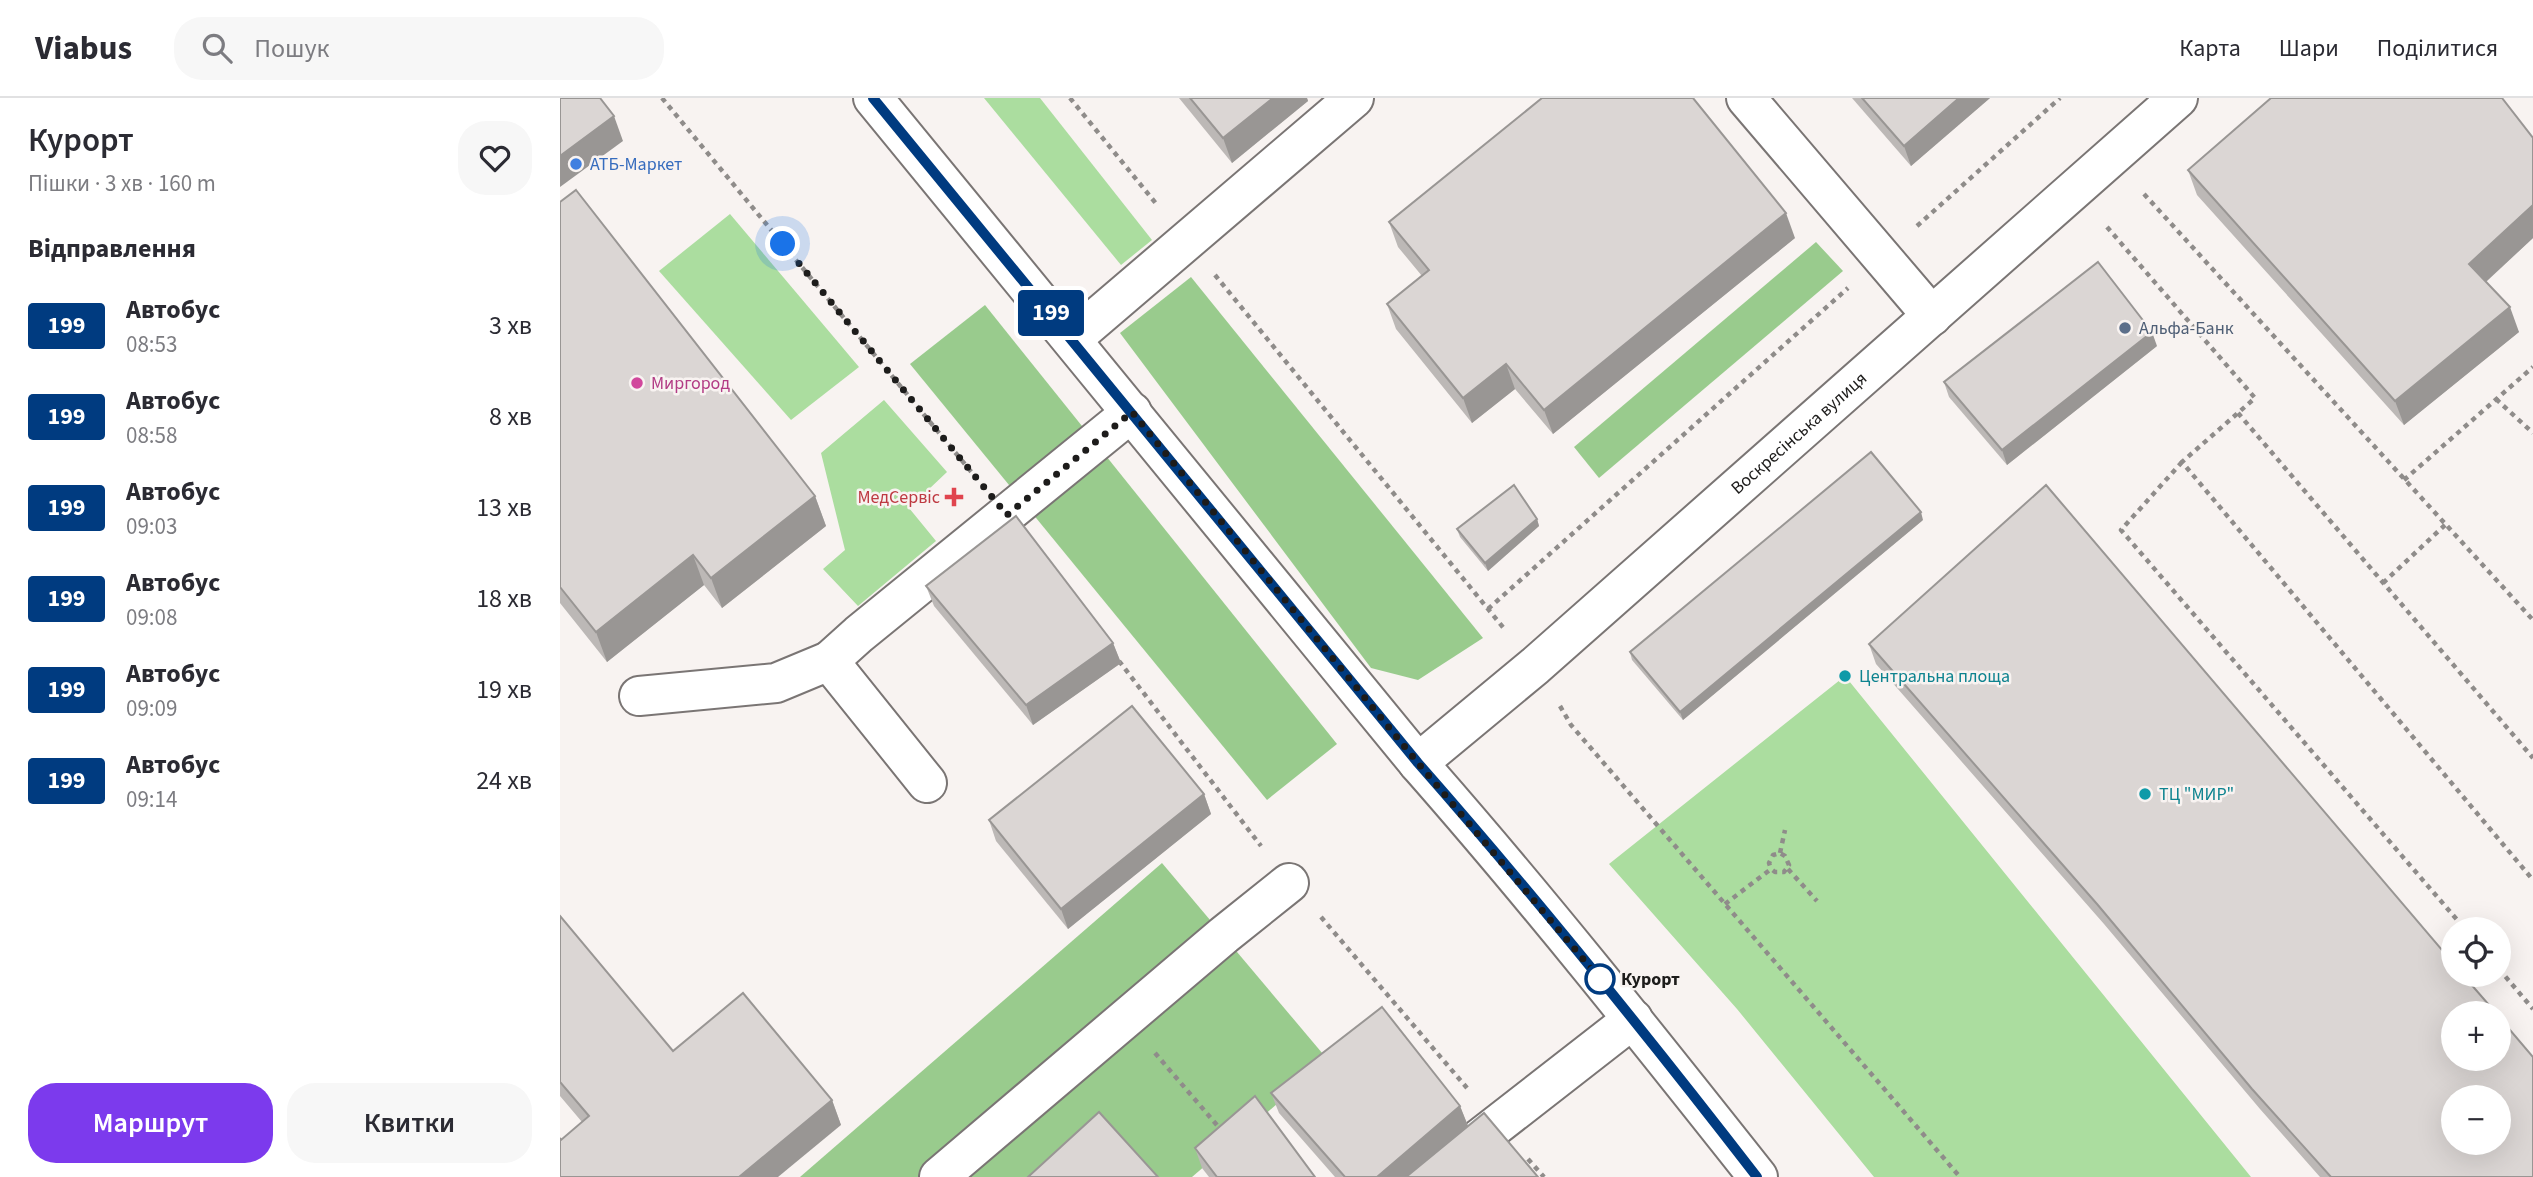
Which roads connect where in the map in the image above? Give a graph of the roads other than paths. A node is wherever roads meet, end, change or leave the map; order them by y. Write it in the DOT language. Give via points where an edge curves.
graph roads {
  1 [pos="873,98"];
  2 [pos="1354,98"];
  3 [pos="1746,98"];
  4 [pos="2178,98"];
  5 [pos="1931,316"];
  6 [pos="1072,339"];
  7 [pos="1132,412"];
  8 [pos="830,661"];
  9 [pos="639,696"];
  10 [pos="1418,763"];
  11 [pos="928,783"];
  12 [pos="1289,883"];
  13 [pos="1633,1019"];
  14 [pos="939,1177"];
  15 [pos="1430,1177"];
  16 [pos="1758,1177"];
  1 -- 6 [label="street"];
  2 -- 6 [label="street"];
  3 -- 5 [label="street"];
  4 -- 5 [label="street, Воскресінська вулиця"];
  5 -- 10 [label="street, Воскресінська вулиця" via="1535,666"];
  6 -- 7 [label="street"];
  7 -- 8 [label="street"];
  7 -- 10 [label="street"];
  8 -- 9 [label="street" via="776,683"];
  8 -- 11 [label="street"];
  10 -- 13 [label="street"];
  12 -- 14 [label="street"];
  13 -- 15 [label="street"];
  13 -- 16 [label="street"];
}
